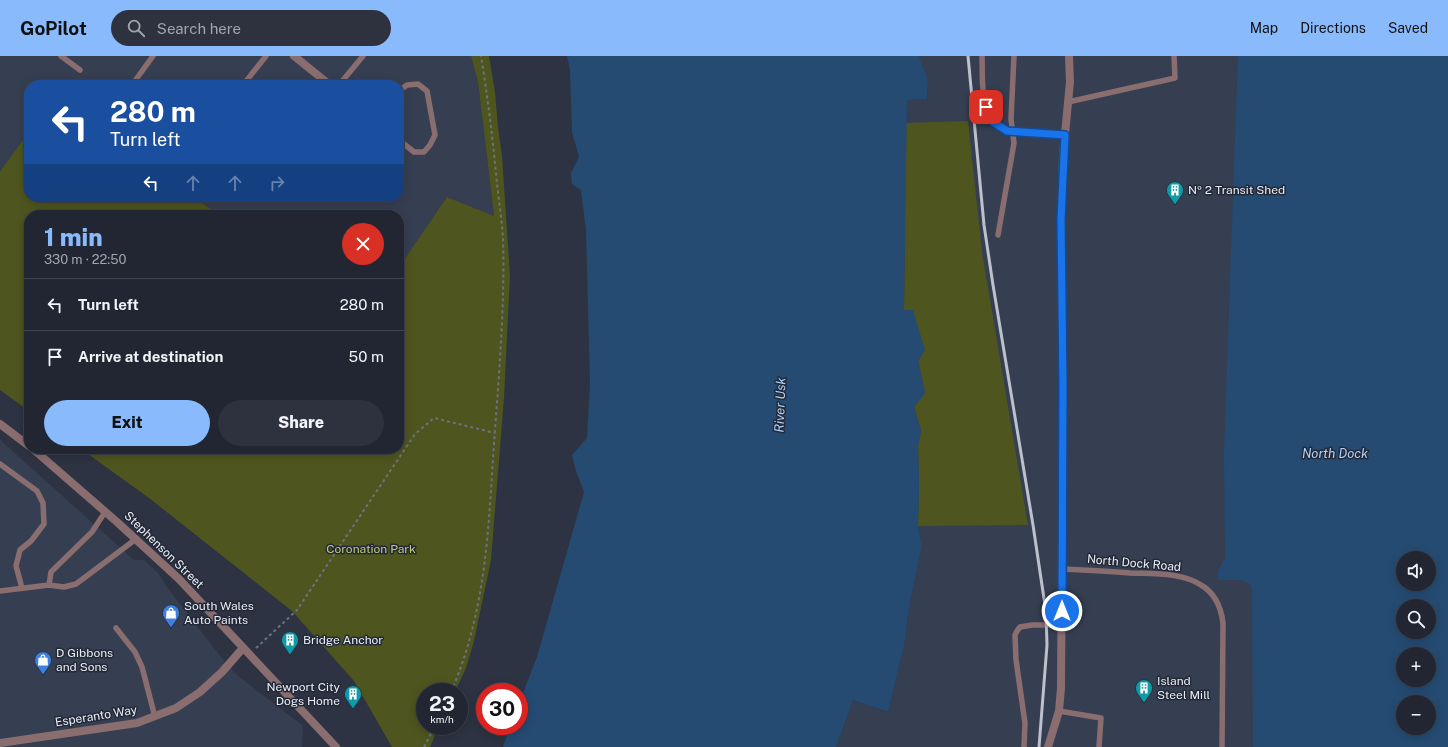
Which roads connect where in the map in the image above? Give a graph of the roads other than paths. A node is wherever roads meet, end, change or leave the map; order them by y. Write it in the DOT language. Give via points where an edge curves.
graph roads {
  1 [pos="61,56"];
  2 [pos="152,56"];
  3 [pos="266,56"];
  4 [pos="363,56"];
  5 [pos="982,56"];
  6 [pos="1014,56"];
  7 [pos="1174,56"];
  8 [pos="296,57"];
  9 [pos="1071,58"];
  10 [pos="80,70"];
  11 [pos="135,80"];
  12 [pos="247,80"];
  13 [pos="322,80"];
  14 [pos="343,80"];
  15 [pos="404,87"];
  16 [pos="1068,102"];
  17 [pos="1013,132"];
  18 [pos="1065,135"];
  19 [pos="404,144"];
  20 [pos="998,235"];
  21 [pos="0,424"];
  22 [pos="24,442"];
  23 [pos="39,454"];
  24 [pos="0,464"];
  25 [pos="105,512"];
  26 [pos="136,539"];
  27 [pos="1062,569"];
  28 [pos="49,585"];
  29 [pos="22,588"];
  30 [pos="0,592"];
  31 [pos="1062,625"];
  32 [pos="116,628"];
  33 [pos="243,648"];
  34 [pos="1059,711"];
  35 [pos="155,716"];
  36 [pos="0,743"];
  37 [pos="336,747"];
  38 [pos="1024,747"];
  39 [pos="1048,747"];
  40 [pos="1099,747"];
  41 [pos="1222,747"];
  1 -- 10 [label="lane"];
  2 -- 11 [label="lane"];
  3 -- 12 [label="lane"];
  4 -- 14 [label="lane"];
  5 -- 17 [label="lane" via="988,115 1000,127"];
  6 -- 17 [label="lane" via="1011,119"];
  7 -- 16 [label="lane" via="1175,78"];
  8 -- 13 [label="street"];
  9 -- 16 [label="street"];
  15 -- 19 [label="lane" via="418,84 427,91 435,135 424,152 414,152"];
  16 -- 18 [label="street"];
  17 -- 18 [label="lane"];
  17 -- 20 [label="lane" via="1014,143"];
  18 -- 27 [label="street" via="1061,220"];
  21 -- 22 [label="street"];
  23 -- 25 [label="street, Stephenson Street"];
  24 -- 29 [label="lane" via="36,491 43,503 44,524 20,550 16,566"];
  25 -- 26 [label="street, Stephenson Street"];
  25 -- 28 [label="lane" via="92,532 51,572"];
  26 -- 28 [label="lane" via="76,584 64,587"];
  26 -- 33 [label="street, Stephenson Street" via="179,579"];
  27 -- 31 [label="street"];
  27 -- 41 [label="lane, North Dock Road" via="1178,577 1197,582 1212,594 1220,607 1223,623"];
  28 -- 29 [label="lane"];
  29 -- 30 [label="lane"];
  31 -- 34 [label="street"];
  31 -- 38 [label="lane" via="1032,625 1020,628 1015,635 1025,723"];
  32 -- 35 [label="lane" via="135,652 142,667"];
  33 -- 35 [label="street, Esperanto Way" via="200,692 176,708"];
  33 -- 37 [label="street, Stephenson Street"];
  34 -- 39 [label="street"];
  34 -- 40 [label="lane" via="1102,718"];
  35 -- 36 [label="street, Esperanto Way" via="137,723"];
}
